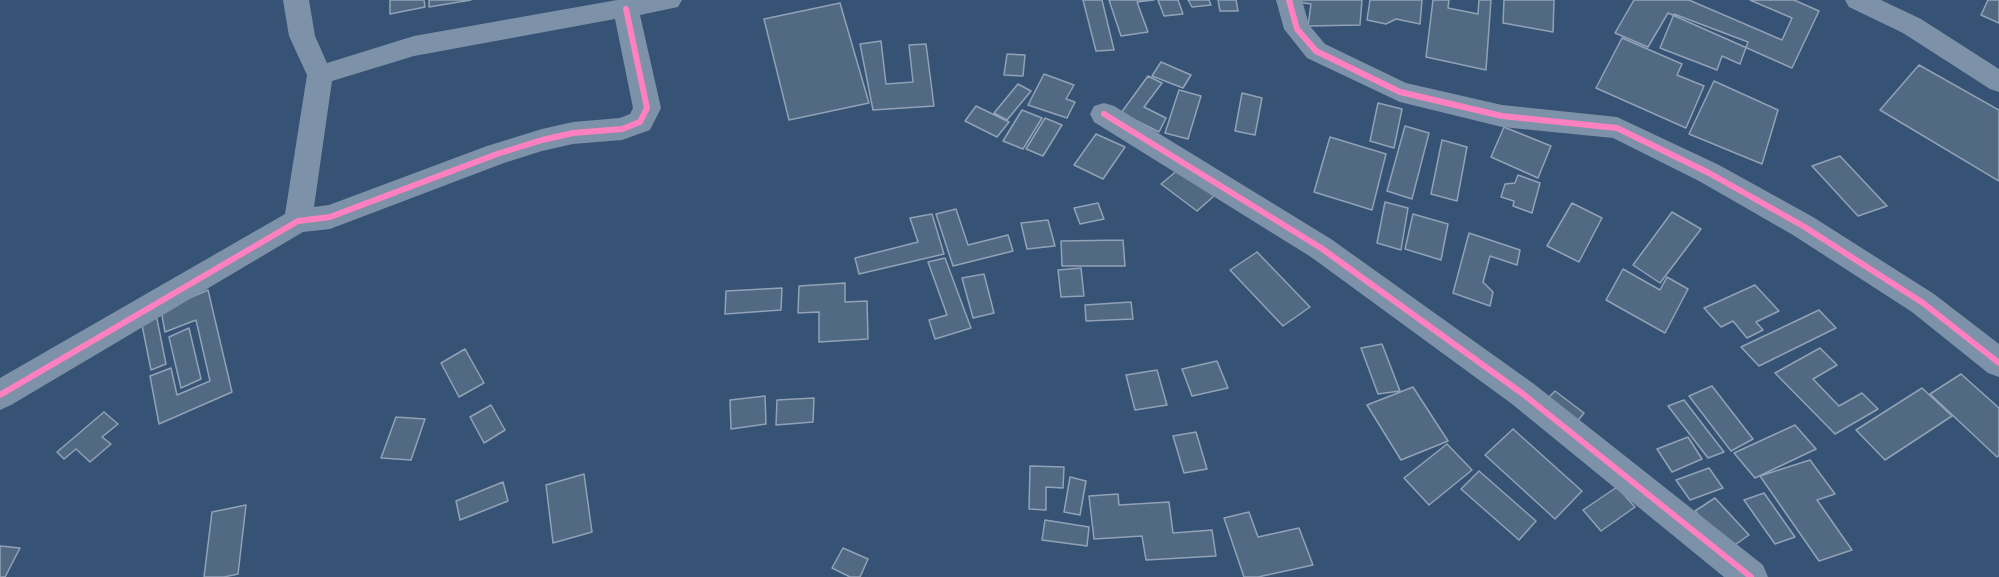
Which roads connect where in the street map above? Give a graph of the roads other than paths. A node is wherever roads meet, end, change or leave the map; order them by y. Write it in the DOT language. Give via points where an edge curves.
graph roads {
  1 [pos="296,0"];
  2 [pos="669,0"];
  3 [pos="1289,0"];
  4 [pos="1858,0"];
  5 [pos="583,8"];
  6 [pos="626,9"];
  7 [pos="320,75"];
  8 [pos="1999,82"];
  9 [pos="1104,114"];
  10 [pos="298,221"];
  11 [pos="1999,363"];
  12 [pos="0,395"];
  13 [pos="1751,577"];
  1 -- 7 [label="street" via="302,36"];
  2 -- 6 [label="street"];
  3 -- 11 [label="street" via="1297,29 1316,51 1400,92 1502,116 1617,128 1709,173 1803,226 1923,303"];
  4 -- 8 [label="street" via="1912,26"];
  5 -- 6 [label="street"];
  5 -- 7 [label="street" via="414,46"];
  6 -- 10 [label="street" via="648,108 640,122 622,129 542,140 330,217"];
  7 -- 10 [label="street"];
  9 -- 13 [label="street" via="1321,248 1524,394"];
  10 -- 12 [label="street"];
}
